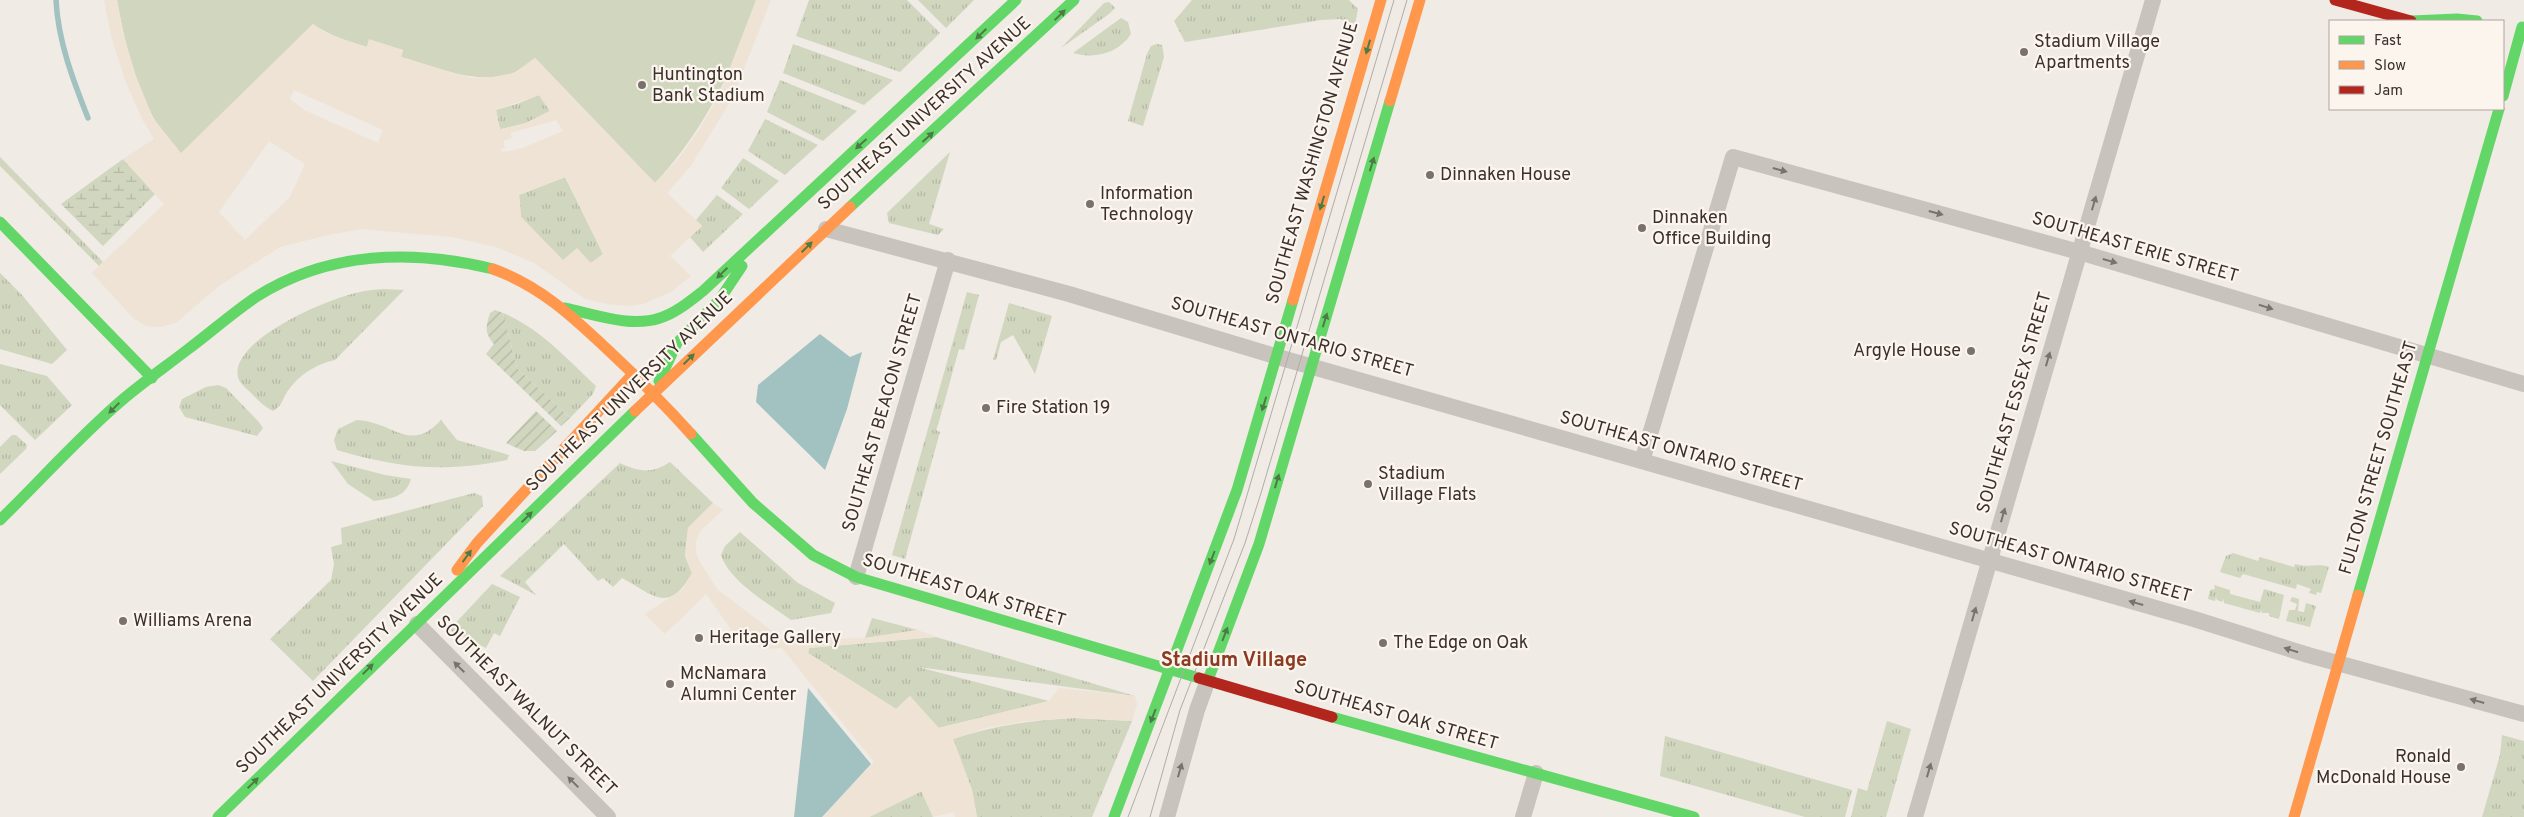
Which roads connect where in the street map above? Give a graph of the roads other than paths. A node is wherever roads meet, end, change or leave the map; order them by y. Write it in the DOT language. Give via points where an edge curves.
graph roads {
  1 [pos="1016,0"];
  2 [pos="1074,0"];
  3 [pos="1381,0"];
  4 [pos="1420,0"];
  5 [pos="2153,0"];
  6 [pos="2335,0"];
  7 [pos="2407,20"];
  8 [pos="2434,20"];
  9 [pos="2467,20"];
  10 [pos="2519,26"];
  11 [pos="2513,59"];
  12 [pos="2504,92"];
  13 [pos="2499,110"];
  14 [pos="0,222"];
  15 [pos="770,227"];
  16 [pos="826,228"];
  17 [pos="2079,252"];
  18 [pos="948,260"];
  19 [pos="564,308"];
  20 [pos="2427,356"];
  21 [pos="1278,357"];
  22 [pos="1311,366"];
  23 [pos="634,374"];
  24 [pos="152,378"];
  25 [pos="2524,384"];
  26 [pos="654,393"];
  27 [pos="1642,461"];
  28 [pos="0,520"];
  29 [pos="1990,562"];
  30 [pos="856,577"];
  31 [pos="417,624"];
  32 [pos="2338,662"];
  33 [pos="1170,670"];
  34 [pos="1208,680"];
  35 [pos="2524,714"];
  36 [pos="1536,773"];
  37 [pos="218,817"];
  38 [pos="608,817"];
  39 [pos="1114,817"];
  40 [pos="1166,817"];
  41 [pos="1523,817"];
  42 [pos="1694,817"];
  43 [pos="1915,817"];
  44 [pos="2294,817"];
  1 -- 15 [label="street, SOUTHEAST UNIVERSITY AVENUE, one-way"];
  16 -- 2 [label="street, SOUTHEAST UNIVERSITY AVENUE, one-way" via="1016,57"];
  3 -- 21 [label="street, SOUTHEAST WASHINGTON AVENUE, one-way"];
  22 -- 4 [label="street, one-way"];
  17 -- 5 [label="street, SOUTHEAST ESSEX STREET, one-way"];
  6 -- 7 [label="street"];
  8 -- 9 [label="street"];
  10 -- 11 [label="street"];
  11 -- 12 [label="street"];
  13 -- 20 [label="street, FULTON STREET SOUTHEAST"];
  14 -- 24 [label="street"];
  15 -- 19 [label="street, SOUTHEAST UNIVERSITY AVENUE, one-way" via="703,291 676,311 653,320"];
  15 -- 26 [label="street" via="720,299 677,342"];
  16 -- 18 [label="street, SOUTHEAST ONTARIO STREET"];
  26 -- 16 [label="street, SOUTHEAST UNIVERSITY AVENUE, one-way"];
  17 -- 20 [label="street, SOUTHEAST ERIE STREET, one-way"];
  27 -- 17 [label="street, SOUTHEAST ERIE STREET, one-way" via="1733,157"];
  29 -- 17 [label="street, SOUTHEAST ESSEX STREET, one-way"];
  18 -- 21 [label="street, SOUTHEAST ONTARIO STREET"];
  18 -- 30 [label="street, SOUTHEAST BEACON STREET"];
  19 -- 23 [label="street, SOUTHEAST OAK STREET"];
  19 -- 24 [label="street, SOUTHEAST OAK STREET" via="533,288 495,270 457,260 379,256 306,273 258,297"];
  20 -- 25 [label="street, SOUTHEAST ERIE STREET"];
  20 -- 32 [label="street, FULTON STREET SOUTHEAST"];
  21 -- 22 [label="street, SOUTHEAST ONTARIO STREET"];
  21 -- 33 [label="street, SOUTHEAST WASHINGTON AVENUE, one-way" via="1234,498"];
  22 -- 27 [label="street, SOUTHEAST ONTARIO STREET"];
  34 -- 22 [label="street, one-way" via="1259,544"];
  23 -- 26 [label="street, SOUTHEAST OAK STREET"];
  31 -- 23 [label="street, one-way" via="477,543"];
  24 -- 28 [label="street, SOUTHEAST OAK STREET, one-way" via="121,401"];
  26 -- 30 [label="street, SOUTHEAST OAK STREET" via="754,503 813,554"];
  31 -- 26 [label="street, SOUTHEAST UNIVERSITY AVENUE, one-way"];
  27 -- 29 [label="street, SOUTHEAST ONTARIO STREET"];
  32 -- 29 [label="street, SOUTHEAST ONTARIO STREET, one-way"];
  43 -- 29 [label="street, SOUTHEAST ESSEX STREET, one-way"];
  30 -- 33 [label="street, SOUTHEAST OAK STREET"];
  37 -- 31 [label="street, SOUTHEAST UNIVERSITY AVENUE, one-way"];
  38 -- 31 [label="street, SOUTHEAST WALNUT STREET, one-way"];
  35 -- 32 [label="street, SOUTHEAST ONTARIO STREET, one-way"];
  32 -- 44 [label="street, FULTON STREET SOUTHEAST"];
  33 -- 34 [label="street, SOUTHEAST OAK STREET"];
  33 -- 39 [label="street, SOUTHEAST WASHINGTON AVENUE, one-way"];
  34 -- 36 [label="street, SOUTHEAST OAK STREET"];
  40 -- 34 [label="street, one-way"];
  36 -- 41 [label="street"];
  36 -- 42 [label="street, SOUTHEAST OAK STREET"];
}
